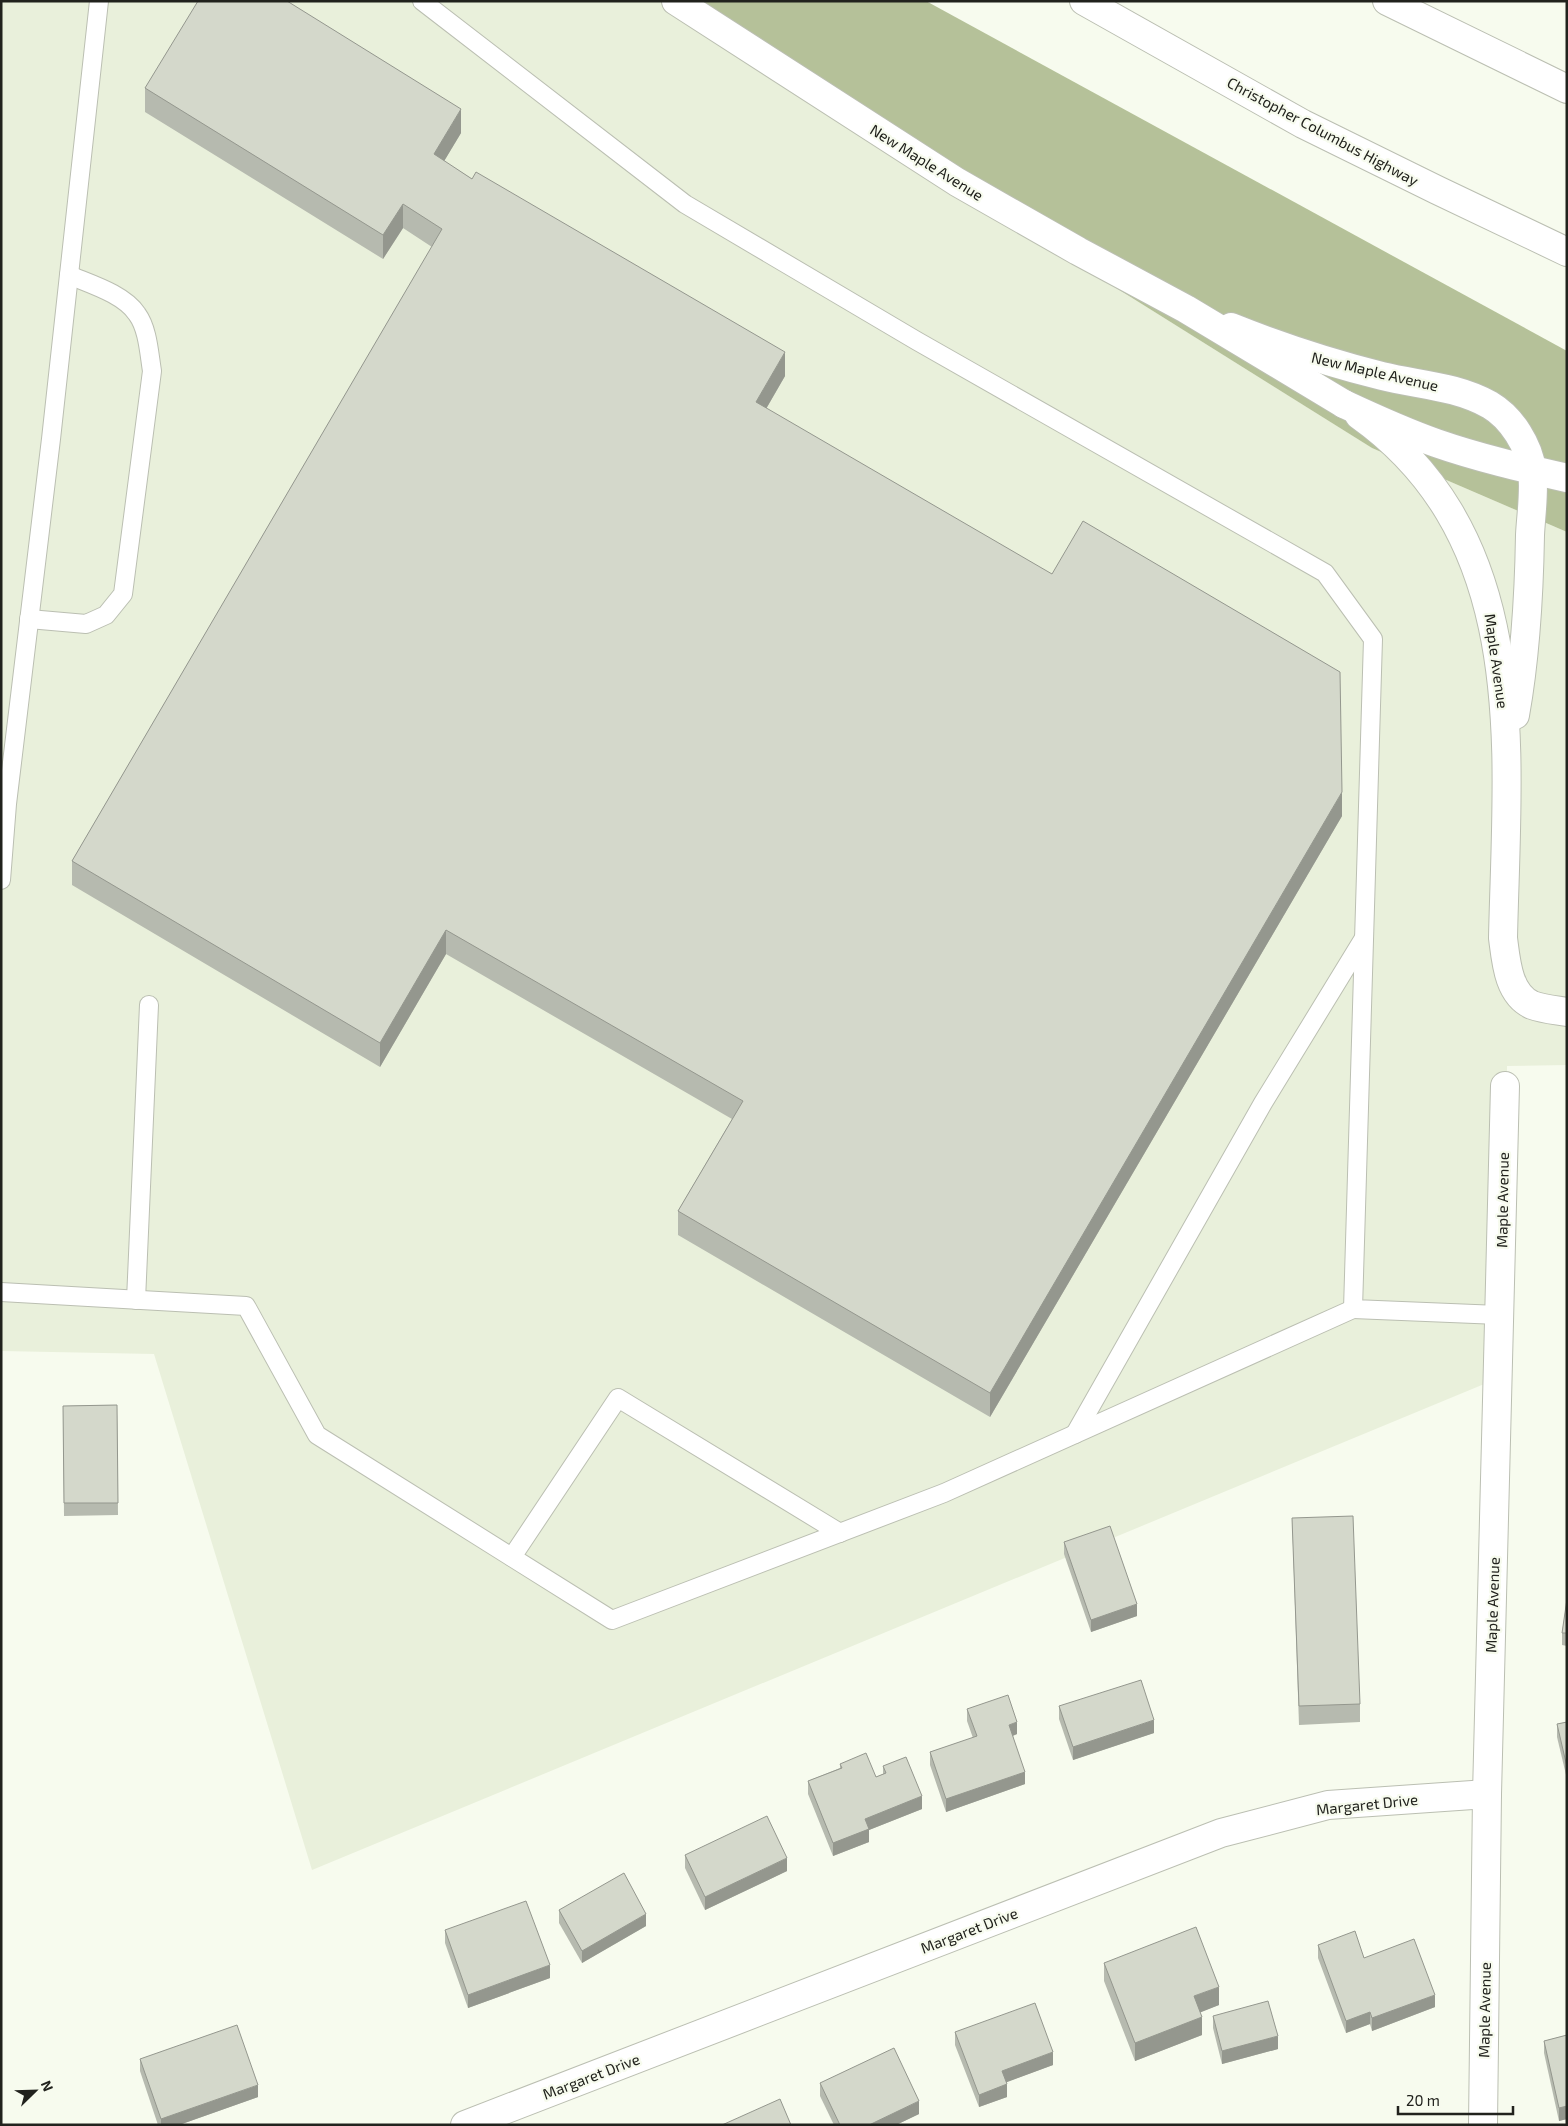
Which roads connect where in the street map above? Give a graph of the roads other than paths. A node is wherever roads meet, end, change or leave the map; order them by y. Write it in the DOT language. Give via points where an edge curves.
graph roads {
  1 [pos="99,1"];
  2 [pos="422,1"];
  3 [pos="676,1"];
  4 [pos="1084,1"];
  5 [pos="1387,1"];
  6 [pos="1567,89"];
  7 [pos="1567,252"];
  8 [pos="69,275"];
  9 [pos="1186,309"];
  10 [pos="1344,404"];
  11 [pos="1532,470"];
  12 [pos="1567,478"];
  13 [pos="30,619"];
  14 [pos="1506,761"];
  15 [pos="1,880"];
  16 [pos="1364,938"];
  17 [pos="149,1005"];
  18 [pos="1567,1012"];
  19 [pos="1505,1086"];
  20 [pos="1,1292"];
  21 [pos="136,1300"];
  22 [pos="1353,1309"];
  23 [pos="1499,1315"];
  24 [pos="1075,1434"];
  25 [pos="840,1533"];
  26 [pos="512,1557"];
  27 [pos="1487,1794"];
  28 [pos="465,2125"];
  29 [pos="1483,2125"];
  1 -- 8 [label="lane"];
  2 -- 16 [label="lane" via="685,204 926,346 1325,573 1372,639"];
  3 -- 9 [label="main road, New Maple Avenue" via="957,182"];
  4 -- 7 [label="main road, Christopher Columbus Highway" via="1303,124"];
  5 -- 6 [label="main road"];
  8 -- 13 [label="lane"];
  8 -- 13 [label="lane" via="114,294 137,313 147,339 152,371 123,594 106,615 86,624"];
  9 -- 10 [label="main road, New Maple Avenue"];
  9 -- 11 [label="main road, New Maple Avenue" via="1334,364 1466,394 1492,406 1512,424 1525,446"];
  10 -- 11 [label="main road" via="1437,444"];
  10 -- 14 [label="main road, Maple Avenue" via="1378,428 1405,454 1455,521 1474,559 1499,653"];
  11 -- 12 [label="main road"];
  11 -- 14 [label="main road, Maple Avenue" via="1528,617 1523,670"];
  13 -- 15 [label="lane"];
  14 -- 18 [label="main road, Maple Avenue" via="1503,938 1506,965 1514,988 1530,1004"];
  16 -- 22 [label="lane"];
  16 -- 24 [label="lane" via="1263,1103"];
  17 -- 21 [label="lane"];
  19 -- 23 [label="main road, Maple Avenue"];
  20 -- 21 [label="lane"];
  21 -- 26 [label="lane" via="246,1306 317,1435"];
  22 -- 23 [label="lane"];
  22 -- 24 [label="lane"];
  23 -- 27 [label="main road, Maple Avenue"];
  24 -- 25 [label="lane" via="944,1493"];
  25 -- 26 [label="lane" via="612,1620"];
  25 -- 26 [label="lane" via="618,1398"];
  27 -- 28 [label="main road, Margaret Drive" via="1328,1805 1221,1833"];
  27 -- 29 [label="main road, Maple Avenue"];
}
